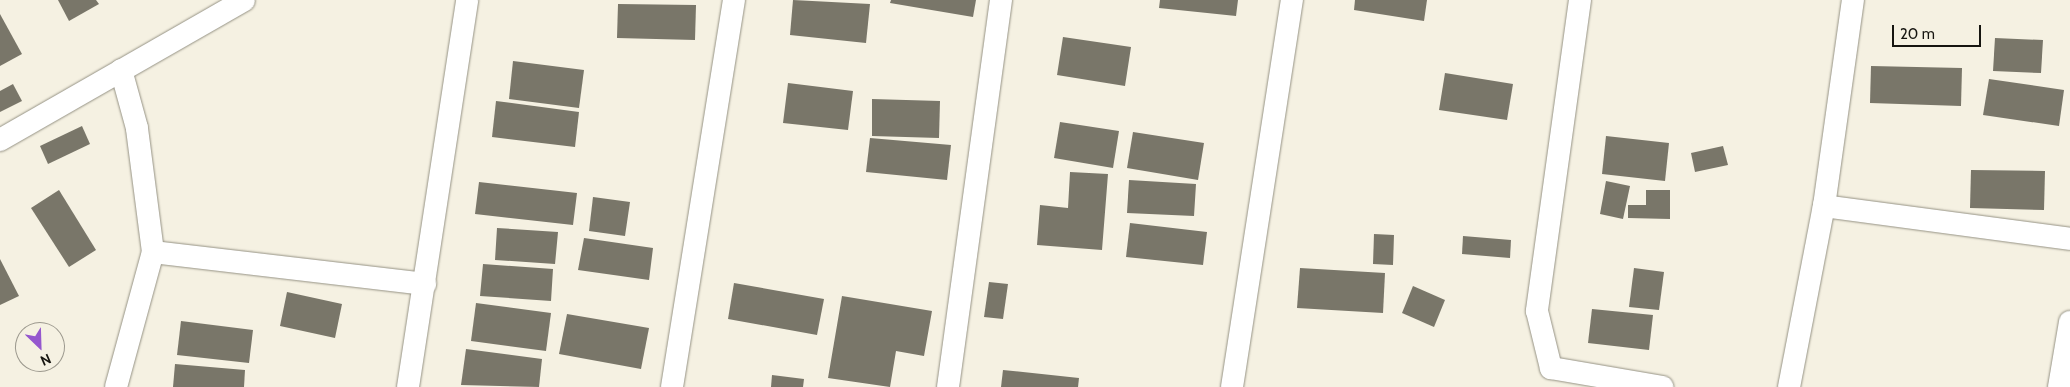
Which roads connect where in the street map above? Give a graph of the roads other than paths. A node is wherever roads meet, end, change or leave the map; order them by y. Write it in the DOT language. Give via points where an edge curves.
graph roads {
  1 [pos="244,0"];
  2 [pos="467,0"];
  3 [pos="734,0"];
  4 [pos="1000,0"];
  5 [pos="1292,0"];
  6 [pos="1580,0"];
  7 [pos="1853,0"];
  8 [pos="121,70"];
  9 [pos="0,140"];
  10 [pos="1824,206"];
  11 [pos="2070,239"];
  12 [pos="153,252"];
  13 [pos="425,284"];
  14 [pos="2070,322"];
  15 [pos="116,387"];
  16 [pos="408,387"];
  17 [pos="672,387"];
  18 [pos="948,387"];
  19 [pos="1232,387"];
  20 [pos="1662,387"];
  21 [pos="1789,387"];
  22 [pos="2058,387"];
  1 -- 8 [label="street"];
  2 -- 13 [label="street"];
  3 -- 17 [label="street"];
  4 -- 18 [label="street"];
  5 -- 19 [label="street"];
  6 -- 20 [label="street" via="1536,311 1551,368"];
  7 -- 10 [label="street"];
  8 -- 9 [label="street"];
  8 -- 12 [label="street" via="137,128"];
  10 -- 11 [label="street"];
  10 -- 21 [label="street"];
  12 -- 13 [label="street"];
  12 -- 15 [label="street"];
  13 -- 16 [label="street"];
  14 -- 22 [label="street"];
}
